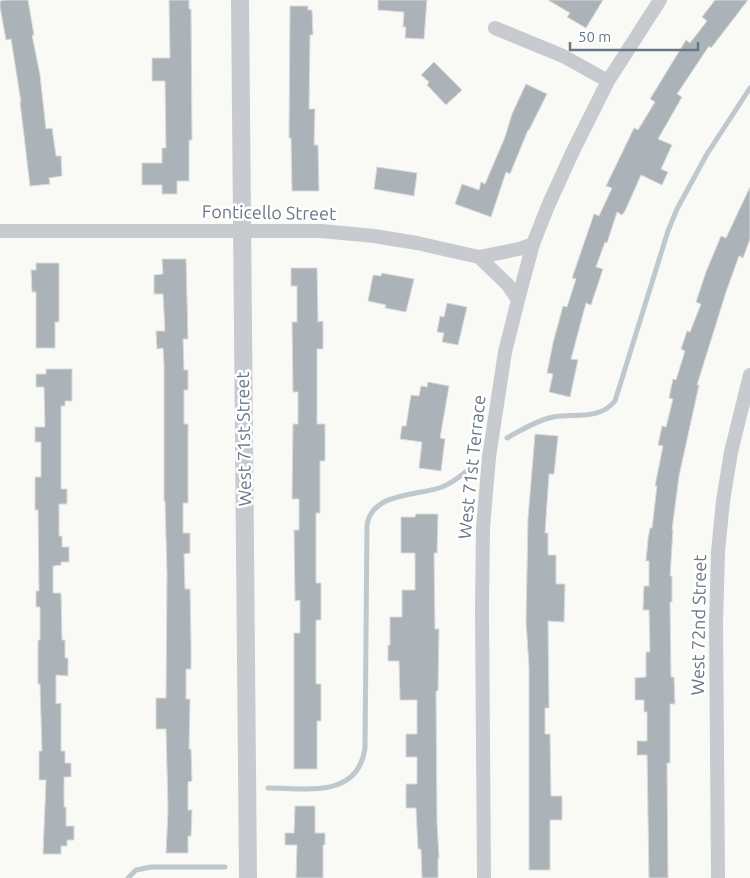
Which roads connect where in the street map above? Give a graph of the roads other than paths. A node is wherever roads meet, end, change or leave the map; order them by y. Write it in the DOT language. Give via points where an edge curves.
graph roads {
  1 [pos="240,0"];
  2 [pos="660,0"];
  3 [pos="495,28"];
  4 [pos="608,81"];
  5 [pos="242,230"];
  6 [pos="0,231"];
  7 [pos="534,244"];
  8 [pos="480,257"];
  9 [pos="518,300"];
  10 [pos="750,375"];
  11 [pos="248,878"];
  12 [pos="484,878"];
  13 [pos="718,878"];
  1 -- 5 [label="street, West 71st Street"];
  2 -- 4 [label="street, West 71st Terrace"];
  3 -- 4 [label="street" via="563,56"];
  4 -- 7 [label="street, West 71st Terrace" via="566,166"];
  5 -- 6 [label="street, Fonticello Street"];
  5 -- 8 [label="street, Fonticello Street" via="322,231 374,236"];
  5 -- 11 [label="street, West 71st Street"];
  7 -- 8 [label="street, Fonticello Street"];
  7 -- 9 [label="street, West 71st Terrace"];
  8 -- 9 [label="street"];
  9 -- 12 [label="street, West 71st Terrace" via="495,408 483,528"];
  10 -- 13 [label="street, West 72nd Street" via="731,452 718,552"];
}
